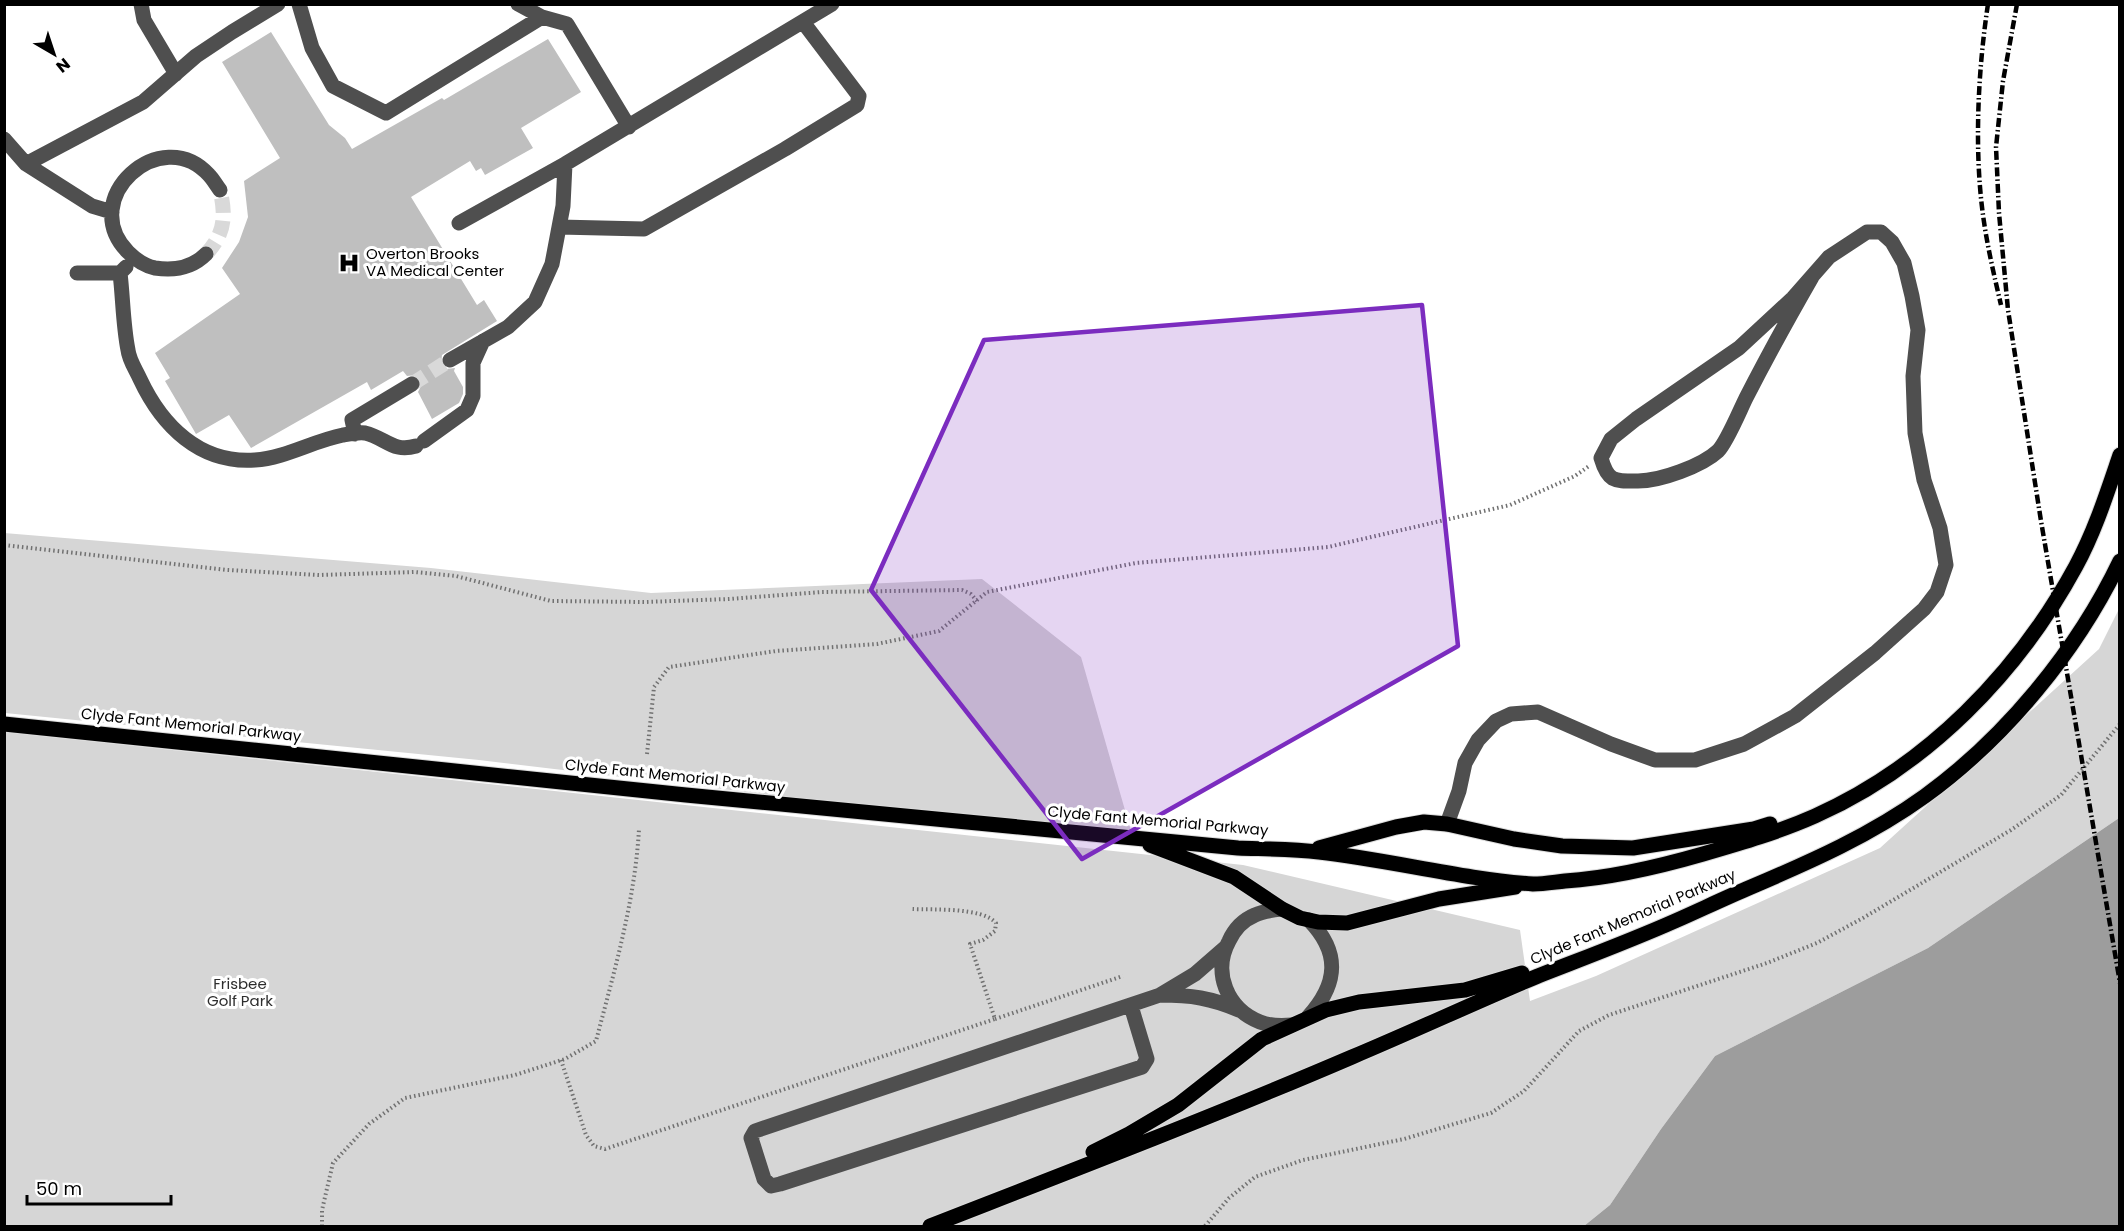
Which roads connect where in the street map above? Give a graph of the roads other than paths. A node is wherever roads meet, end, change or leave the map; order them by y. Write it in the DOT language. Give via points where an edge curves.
graph roads {
  1 [pos="141,4"];
  2 [pos="278,4"];
  3 [pos="299,4"];
  4 [pos="518,4"];
  5 [pos="832,4"];
  6 [pos="542,17"];
  7 [pos="803,22"];
  8 [pos="176,74"];
  9 [pos="629,127"];
  10 [pos="4,139"];
  11 [pos="26,164"];
  12 [pos="565,164"];
  13 [pos="220,190"];
  14 [pos="112,212"];
  15 [pos="459,223"];
  16 [pos="559,227"];
  17 [pos="206,254"];
  18 [pos="135,259"];
  19 [pos="77,273"];
  20 [pos="120,273"];
  21 [pos="1812,276"];
  22 [pos="483,341"];
  23 [pos="450,360"];
  24 [pos="412,384"];
  25 [pos="355,434"];
  26 [pos="2120,455"];
  27 [pos="2120,561"];
  28 [pos="4,724"];
  29 [pos="1836,805"];
  30 [pos="1447,824"];
  31 [pos="1133,838"];
  32 [pos="1295,850"];
  33 [pos="1536,884"];
  34 [pos="1282,909"];
  35 [pos="1309,920"];
  36 [pos="1643,934"];
  37 [pos="1226,947"];
  38 [pos="1160,995"];
  39 [pos="1131,1006"];
  40 [pos="1241,1011"];
  41 [pos="1308,1017"];
  42 [pos="1292,1025"];
  43 [pos="1016,1192"];
  44 [pos="930,1227"];
  1 -- 8 [label="street" via="144,20"];
  2 -- 8 [label="street" via="205,50"];
  3 -- 6 [label="street" via="312,48 333,86 386,113"];
  4 -- 6 [label="street"];
  5 -- 7 [label="street"];
  6 -- 9 [label="street" via="567,24"];
  7 -- 9 [label="street"];
  7 -- 16 [label="street" via="859,96 857,105 644,229"];
  8 -- 11 [label="street" via="143,102"];
  9 -- 12 [label="street"];
  10 -- 11 [label="street"];
  11 -- 14 [label="street" via="92,206"];
  12 -- 15 [label="street"];
  12 -- 16 [label="street"];
  13 -- 14 [label="street" via="209,174 194,163 156,159 138,166 124,179"];
  14 -- 18 [label="street" via="114,230"];
  16 -- 22 [label="street" via="552,264 535,302 508,327"];
  17 -- 18 [label="street" via="186,267 169,270"];
  18 -- 20 [label="street"];
  19 -- 20 [label="street"];
  20 -- 25 [label="street" via="128,352 149,398 170,426 192,445 228,459 256,460"];
  21 -- 21 [label="street" via="1719,450 1701,462 1649,481 1615,481 1605,473 1601,458 1611,439 1739,348"];
  21 -- 30 [label="street" via="1829,257 1867,232 1881,232 1904,262 1918,330 1913,376 1915,432 1946,565 1937,592 1924,609 1875,653 1795,716 1744,744 1695,760 1655,760 1538,712 1511,714 1496,721 1478,740 1465,763"];
  22 -- 23 [label="street"];
  22 -- 25 [label="street" via="473,363 473,396 467,410 408,449 396,448 364,433"];
  24 -- 25 [label="street" via="352,420"];
  26 -- 29 [label="main road, Clyde Fant Memorial Parkway" via="2081,557 2024,647 1947,729 1873,786"];
  27 -- 36 [label="main road, Clyde Fant Memorial Parkway" via="2059,662 2011,718 1926,795 1842,847"];
  28 -- 31 [label="main road, Clyde Fant Memorial Parkway"];
  29 -- 30 [label="main road" via="1754,829 1633,848 1562,846"];
  29 -- 33 [label="main road, Clyde Fant Memorial Parkway" via="1779,831 1672,863 1598,878"];
  30 -- 32 [label="main road" via="1415,823 1327,847"];
  31 -- 32 [label="main road, Clyde Fant Memorial Parkway"];
  31 -- 34 [label="main road" via="1234,877"];
  32 -- 33 [label="main road, Clyde Fant Memorial Parkway"];
  33 -- 35 [label="main road" via="1439,899 1347,923"];
  34 -- 35 [label="main road"];
  34 -- 37 [label="street" via="1255,915 1242,923"];
  35 -- 41 [label="street" via="1327,945 1333,969 1325,994"];
  36 -- 41 [label="main road" via="1465,990 1359,1002"];
  36 -- 43 [label="main road, Clyde Fant Memorial Parkway" via="1353,1057"];
  37 -- 38 [label="street" via="1195,974"];
  37 -- 40 [label="street" via="1222,953 1225,990"];
  38 -- 39 [label="street"];
  38 -- 40 [label="street" via="1206,998"];
  39 -- 39 [label="street" via="755,1131 751,1138 764,1179 771,1186 780,1184 1142,1067 1147,1059"];
  40 -- 42 [label="street" via="1260,1023"];
  41 -- 42 [label="main road"];
  42 -- 43 [label="main road" via="1262,1039 1178,1105"];
  43 -- 44 [label="main road, Clyde Fant Memorial Parkway"];
}
